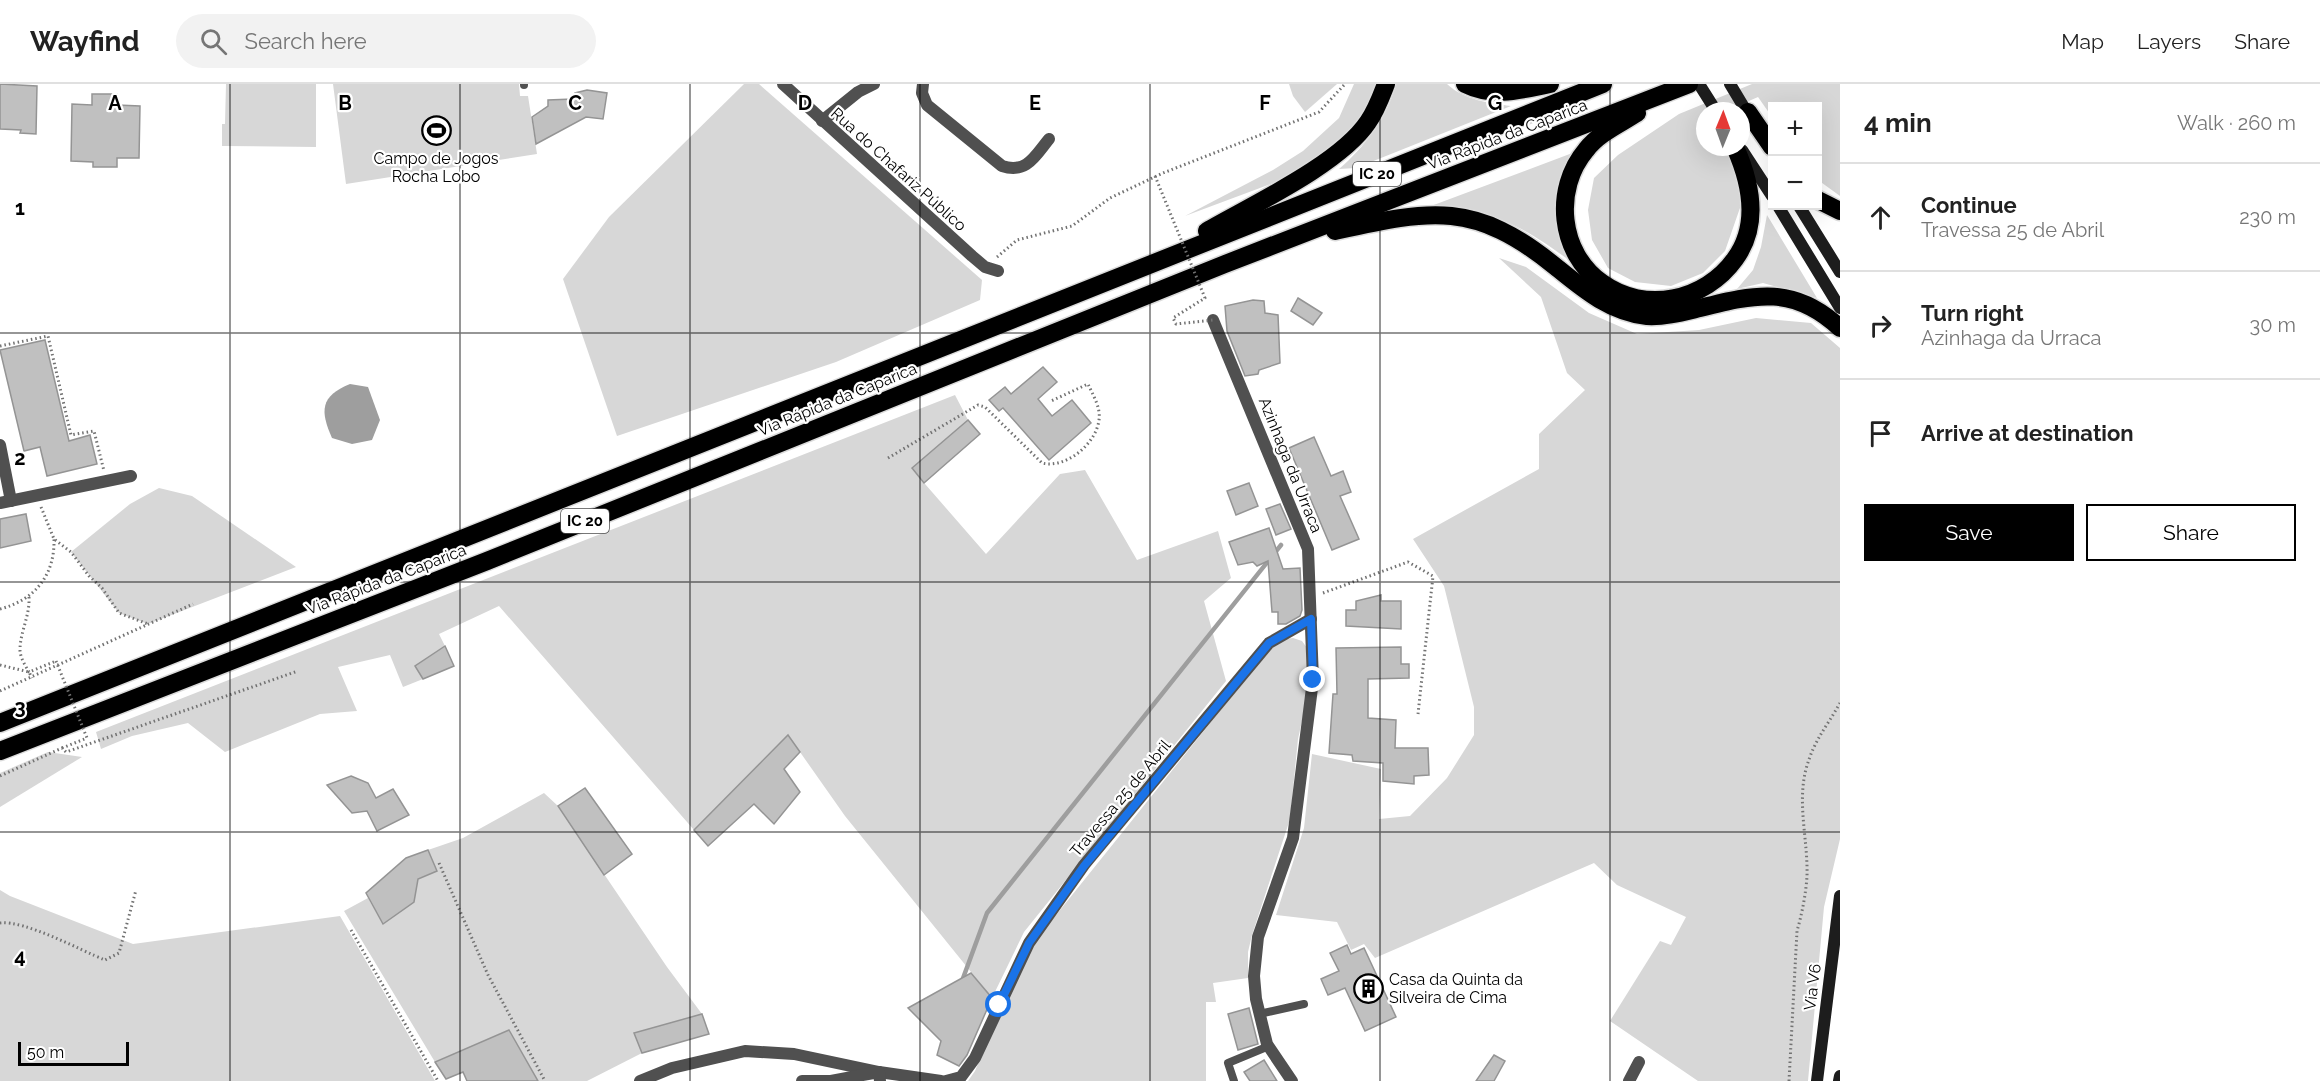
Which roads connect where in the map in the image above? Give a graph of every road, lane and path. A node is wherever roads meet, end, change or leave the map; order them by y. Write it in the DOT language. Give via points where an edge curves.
graph roads {
  1 [pos="783,84"];
  2 [pos="874,84"];
  3 [pos="923,84"];
  4 [pos="1345,84"];
  5 [pos="1386,84"];
  6 [pos="1465,84"];
  7 [pos="1550,84"];
  8 [pos="1603,84"];
  9 [pos="1699,84"];
  10 [pos="1730,84"];
  11 [pos="1682,87"];
  12 [pos="1710,102"];
  13 [pos="1742,102"];
  14 [pos="1750,115"];
  15 [pos="1750,116"];
  16 [pos="822,122"];
  17 [pos="1049,139"];
  18 [pos="1768,140"];
  19 [pos="1738,156"];
  20 [pos="1746,156"];
  21 [pos="1772,156"];
  22 [pos="1155,176"];
  23 [pos="1768,189"];
  24 [pos="1822,203"];
  25 [pos="1780,210"];
  26 [pos="1801,210"];
  27 [pos="1840,212"];
  28 [pos="1283,242"];
  29 [pos="1151,264"];
  30 [pos="985,267"];
  31 [pos="998,271"];
  32 [pos="1840,272"];
  33 [pos="1840,308"];
  34 [pos="1213,320"];
  35 [pos="1840,328"];
  36 [pos="0,346"];
  37 [pos="1051,401"];
  38 [pos="0,445"];
  39 [pos="888,458"];
  40 [pos="131,476"];
  41 [pos="106,481"];
  42 [pos="36,496"];
  43 [pos="6,502"];
  44 [pos="54,538"];
  45 [pos="29,597"];
  46 [pos="1310,597"];
  47 [pos="193,604"];
  48 [pos="0,609"];
  49 [pos="1311,619"];
  50 [pos="148,624"];
  51 [pos="0,665"];
  52 [pos="298,671"];
  53 [pos="28,672"];
  54 [pos="32,678"];
  55 [pos="0,691"];
  56 [pos="1840,703"];
  57 [pos="1418,714"];
  58 [pos="0,723"];
  59 [pos="62,748"];
  60 [pos="0,751"];
  61 [pos="0,776"];
  62 [pos="439,864"];
  63 [pos="136,890"];
  64 [pos="1840,896"];
  65 [pos="0,923"];
  66 [pos="351,930"];
  67 [pos="1304,1004"];
  68 [pos="1259,1014"];
  69 [pos="1269,1046"];
  70 [pos="1639,1062"];
  71 [pos="1840,1076"];
  72 [pos="880,1077"];
  73 [pos="438,1081"];
  74 [pos="545,1081"];
  75 [pos="640,1081"];
  76 [pos="802,1081"];
  77 [pos="941,1081"];
  78 [pos="946,1081"];
  79 [pos="1234,1081"];
  80 [pos="1292,1081"];
  81 [pos="1629,1081"];
  82 [pos="1789,1081"];
  83 [pos="1817,1081"];
  84 [pos="1839,1081"];
  1 -- 16 [label="street, Rua do Chafariz Público"];
  2 -- 16 [label="street"];
  3 -- 17 [label="street" via="921,93 927,105 1002,166 1020,169"];
  4 -- 22 [label="path" via="1319,112"];
  5 -- 29 [label="highway" via="1368,122 1350,143 1306,174"];
  6 -- 7 [label="highway" via="1493,92 1514,92"];
  8 -- 29 [label="highway, Via Rápida da Caparica / IC 20"];
  9 -- 12 [label="main road"];
  10 -- 13 [label="main road"];
  11 -- 19 [label="highway" via="1596,138 1571,173 1565,197 1565,222 1572,246 1592,275 1600,283 1636,299 1683,297 1709,286 1737,258 1750,226 1749,187"];
  11 -- 28 [label="highway, Via Rápida da Caparica / IC 20"];
  14 -- 18 [label="highway"];
  15 -- 21 [label="main road"];
  16 -- 30 [label="street, Rua do Chafariz Público"];
  20 -- 23 [label="main road"];
  22 -- 30 [label="path" via="1110,198 1071,226 1017,240"];
  22 -- 34 [label="path, bridge" via="1205,298 1173,318 1176,324"];
  24 -- 27 [label="highway"];
  25 -- 33 [label="main road"];
  26 -- 32 [label="main road"];
  28 -- 35 [label="highway" via="1411,216 1462,218 1509,234 1589,293 1632,314 1662,316 1736,299 1784,297 1808,304"];
  28 -- 60 [label="highway, Via Rápida da Caparica / IC 20"];
  29 -- 58 [label="highway, Via Rápida da Caparica / IC 20"];
  30 -- 31 [label="street, Rua do Chafariz Público"];
  34 -- 46 [label="street, Azinhaga da Urraca" via="1308,549"];
  36 -- 41 [label="path" via="48,336 70,435 94,431"];
  37 -- 39 [label="path" via="1088,384 1098,405 1100,419 1092,436 1074,457 1061,464 1042,463 985,406 978,405"];
  38 -- 43 [label="street"];
  40 -- 41 [label="street"];
  41 -- 42 [label="street"];
  42 -- 43 [label="street"];
  42 -- 44 [label="path"];
  44 -- 45 [label="path" via="52,560"];
  44 -- 50 [label="path" via="71,552 119,613"];
  45 -- 48 [label="path"];
  45 -- 53 [label="path" via="20,649"];
  46 -- 49 [label="street, Azinhaga da Urraca"];
  46 -- 57 [label="path" via="1408,562 1433,576"];
  47 -- 50 [label="path"];
  49 -- 68 [label="street, Azinhaga da Urraca" via="1313,680 1293,838 1265,916 1255,958"];
  49 -- 78 [label="street, Travessa 25 de Abril" via="1269,643 1084,866 1029,943 975,1058 961,1077"];
  50 -- 54 [label="path"];
  51 -- 53 [label="path"];
  52 -- 59 [label="path" via="66,752"];
  53 -- 54 [label="path"];
  53 -- 59 [label="path, bridge" via="56,661 87,738"];
  54 -- 55 [label="path"];
  56 -- 82 [label="path" via="1816,740 1806,771 1803,825 1807,875 1797,931"];
  59 -- 61 [label="path"];
  62 -- 74 [label="path" via="488,975"];
  63 -- 65 [label="path" via="118,953 105,960 30,929"];
  64 -- 83 [label="main road, Via V6"];
  66 -- 73 [label="path"];
  67 -- 68 [label="lane"];
  68 -- 69 [label="street, Azinhaga da Urraca"];
  69 -- 79 [label="lane" via="1228,1064"];
  69 -- 80 [label="street, Azinhaga da Urraca"];
  70 -- 81 [label="street"];
  71 -- 84 [label="main road"];
  72 -- 75 [label="street" via="794,1054 745,1051 672,1068"];
  72 -- 76 [label="street"];
  72 -- 77 [label="street"];
}
